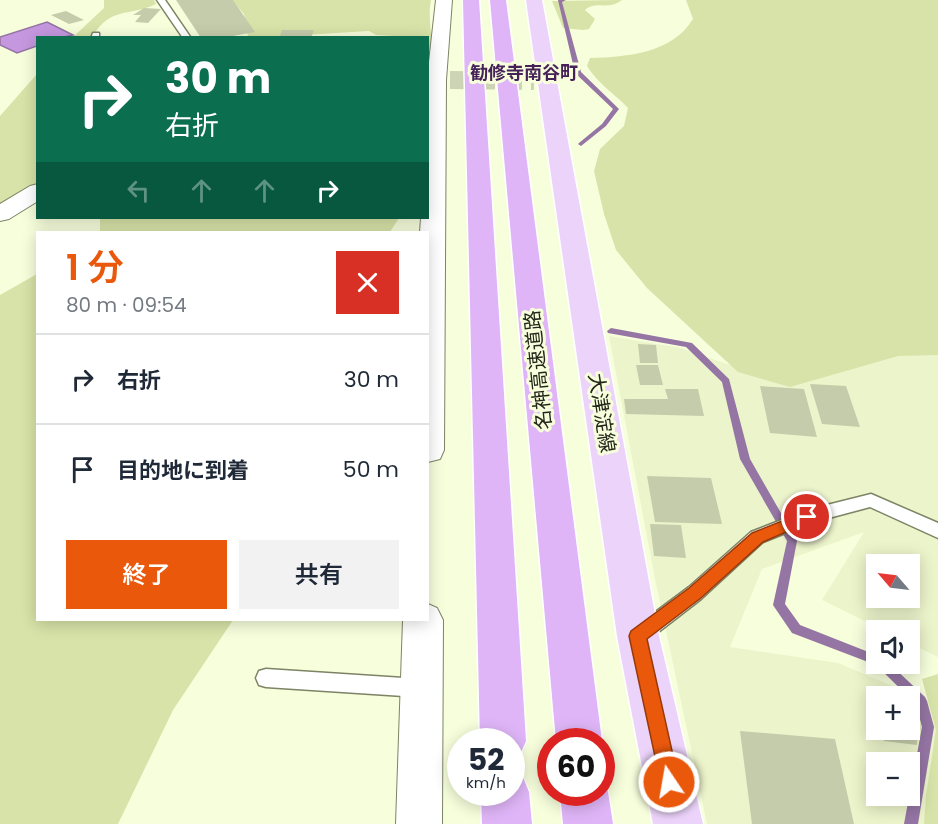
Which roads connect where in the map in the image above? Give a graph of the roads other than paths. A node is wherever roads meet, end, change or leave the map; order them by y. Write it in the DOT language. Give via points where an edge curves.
graph roads {
  1 [pos="161,0"];
  2 [pos="444,0"];
  3 [pos="471,0"];
  4 [pos="498,0"];
  5 [pos="534,0"];
  6 [pos="186,36"];
  7 [pos="438,80"];
  8 [pos="36,192"];
  9 [pos="0,214"];
  10 [pos="429,413"];
  11 [pos="938,531"];
  12 [pos="423,621"];
  13 [pos="638,636"];
  14 [pos="266,678"];
  15 [pos="422,688"];
  16 [pos="502,728"];
  17 [pos="578,728"];
  18 [pos="506,806"];
  19 [pos="586,806"];
  20 [pos="419,824"];
  21 [pos="507,824"];
  22 [pos="588,824"];
  23 [pos="678,824"];
  1 -- 6 [label="lane"];
  2 -- 7 [label="street"];
  3 -- 16 [label="highway"];
  4 -- 17 [label="highway, 名神高速道路"];
  5 -- 13 [label="main road, 大津淀線" via="541,81"];
  7 -- 10 [label="street"];
  8 -- 9 [label="street"];
  11 -- 13 [label="lane" via="871,500 807,517 757,537 695,593"];
  12 -- 15 [label="street"];
  13 -- 23 [label="main road, 大津淀線"];
  14 -- 15 [label="lane"];
  15 -- 20 [label="street"];
  18 -- 21 [label="highway"];
  19 -- 22 [label="highway"];
}
